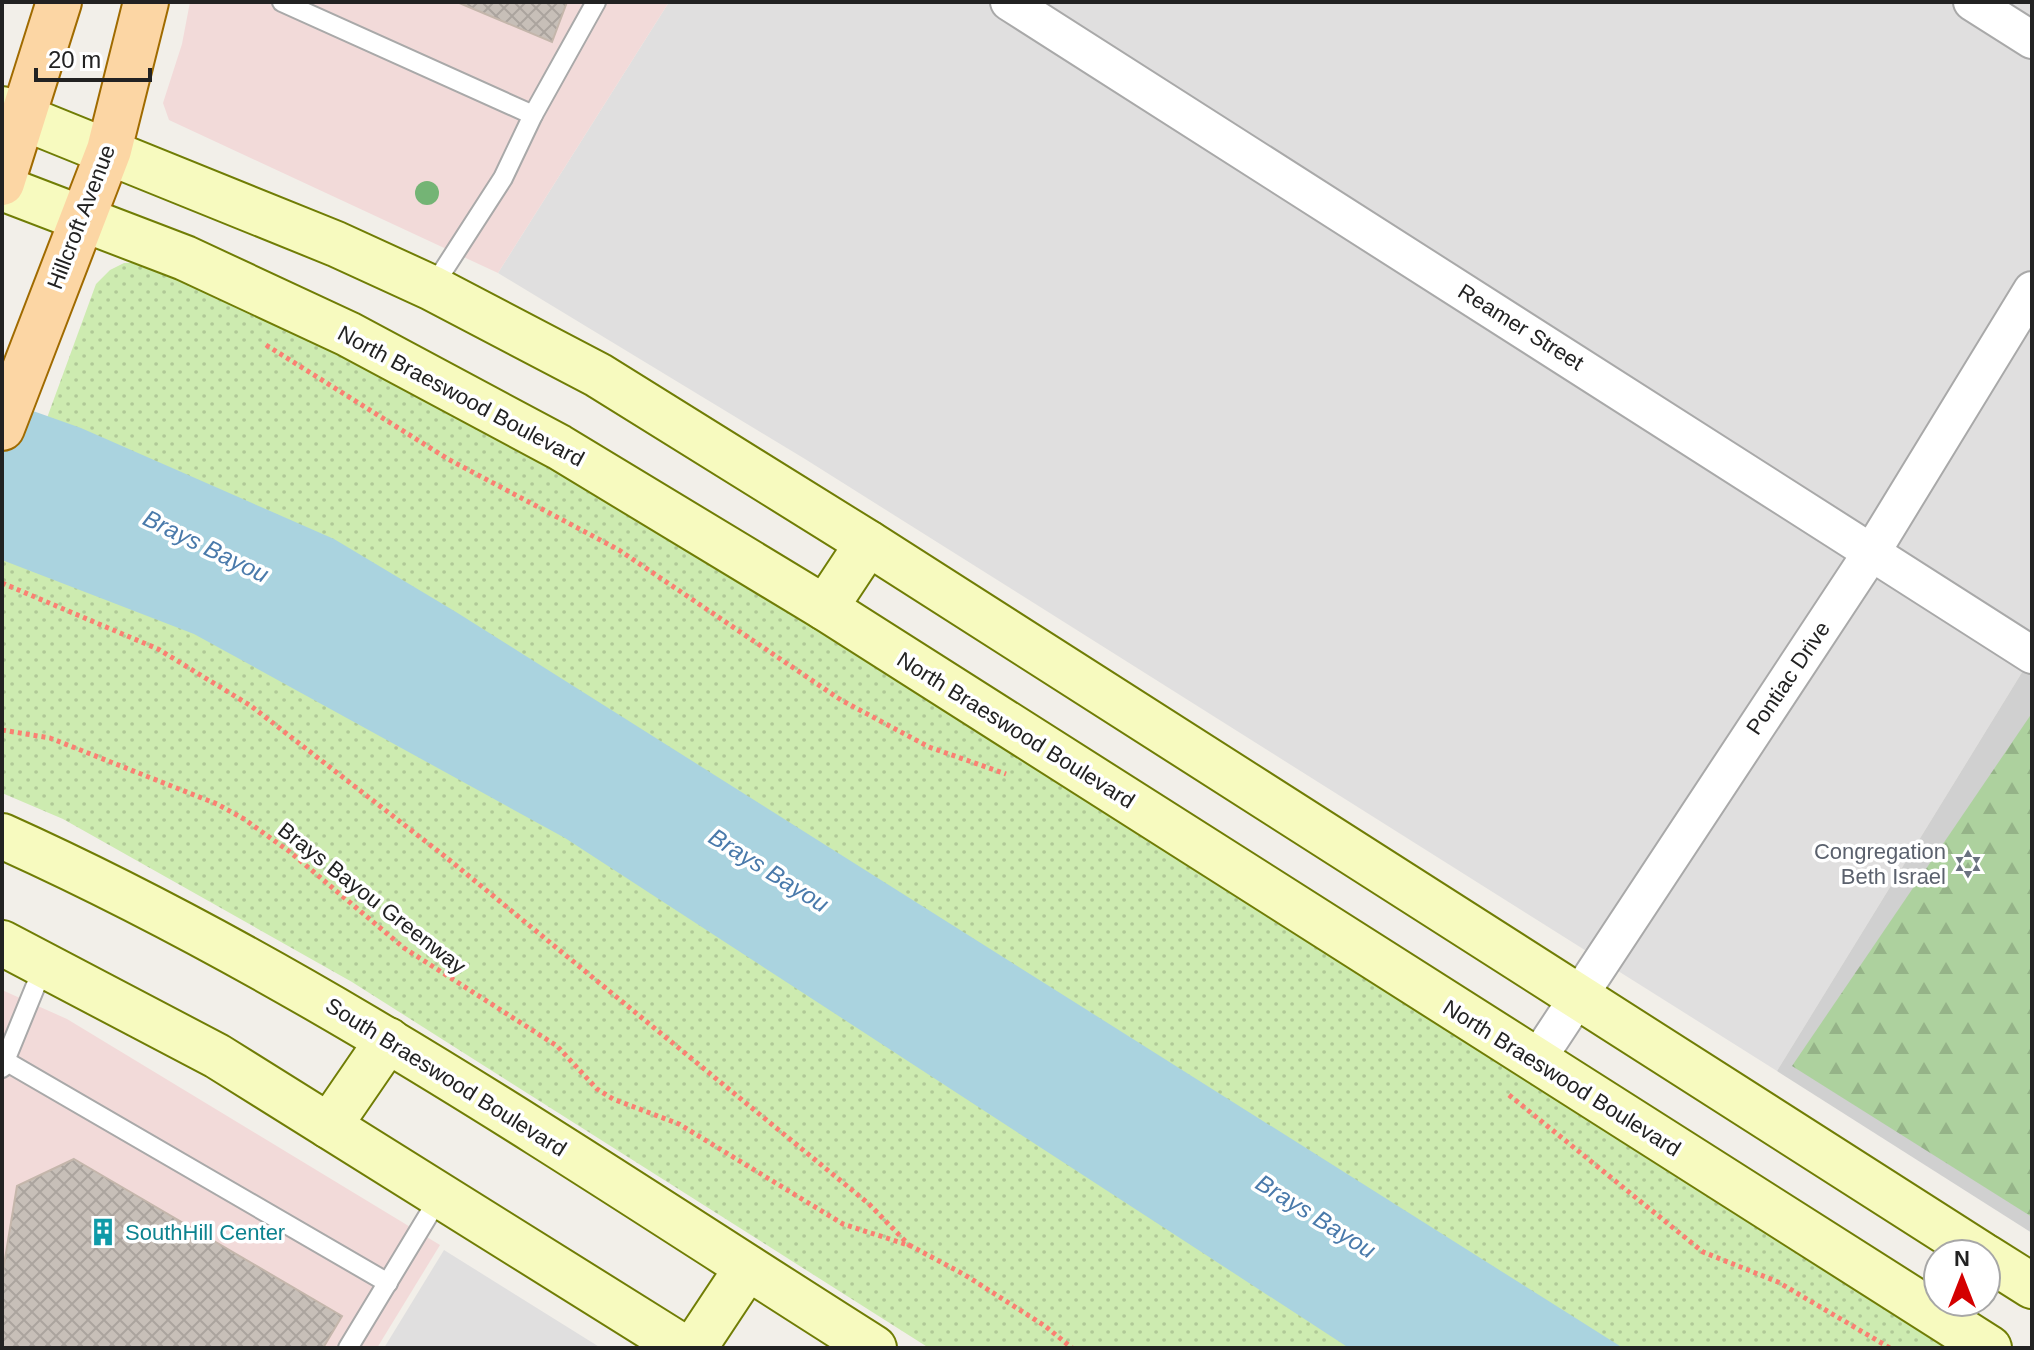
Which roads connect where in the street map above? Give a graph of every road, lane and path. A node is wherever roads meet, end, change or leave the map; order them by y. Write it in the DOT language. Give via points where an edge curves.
graph roads {
  1 [pos="59,2"];
  2 [pos="146,2"];
  3 [pos="282,2"];
  4 [pos="1009,2"];
  5 [pos="1972,2"];
  6 [pos="593,3"];
  7 [pos="2032,40"];
  8 [pos="13,113"];
  9 [pos="533,115"];
  10 [pos="109,150"];
  11 [pos="2,185"];
  12 [pos="81,217"];
  13 [pos="432,288"];
  14 [pos="2032,290"];
  15 [pos="256,338"];
  16 [pos="2,428"];
  17 [pos="868,543"];
  18 [pos="1873,550"];
  19 [pos="2,583"];
  20 [pos="825,608"];
  21 [pos="2032,655"];
  22 [pos="2,730"];
  23 [pos="1016,778"];
  24 [pos="2,836"];
  25 [pos="2,943"];
  26 [pos="45,963"];
  27 [pos="1576,998"];
  28 [pos="388,1040"];
  29 [pos="1536,1061"];
  30 [pos="3,1062"];
  31 [pos="1497,1086"];
  32 [pos="329,1126"];
  33 [pos="440,1195"];
  34 [pos="1956,1238"];
  35 [pos="911,1246"];
  36 [pos="2002,1267"];
  37 [pos="747,1268"];
  38 [pos="388,1283"];
  39 [pos="2032,1286"];
  40 [pos="348,1348"];
  41 [pos="684,1348"];
  42 [pos="694,1348"];
  43 [pos="874,1348"];
  44 [pos="1072,1348"];
  45 [pos="1890,1348"];
  46 [pos="1989,1348"];
  1 -- 8 [label="main road"];
  2 -- 10 [label="main road, Hillcroft Avenue"];
  3 -- 9 [label="lane"];
  4 -- 18 [label="street, Reamer Street"];
  5 -- 7 [label="street"];
  6 -- 9 [label="lane"];
  8 -- 10 [label="main road"];
  8 -- 11 [label="main road"];
  9 -- 13 [label="lane" via="503,178"];
  10 -- 12 [label="main road, Hillcroft Avenue"];
  10 -- 13 [label="main road"];
  11 -- 12 [label="main road, North Braeswood Boulevard"];
  12 -- 16 [label="main road, Hillcroft Avenue"];
  12 -- 20 [label="main road, North Braeswood Boulevard" via="185,258 348,334 559,447"];
  13 -- 17 [label="main road" via="598,375"];
  14 -- 18 [label="street, Pontiac Drive"];
  15 -- 23 [label="path" via="448,459 619,550 841,700 929,747"];
  17 -- 20 [label="main road"];
  17 -- 27 [label="main road"];
  18 -- 21 [label="street, Reamer Street"];
  18 -- 27 [label="street, Pontiac Drive"];
  19 -- 35 [label="path" via="158,649 251,706 447,858 869,1204"];
  20 -- 29 [label="main road, North Braeswood Boulevard"];
  22 -- 35 [label="path, Brays Bayou Greenway" via="50,738 244,819 416,958 557,1046 597,1089 679,1124 843,1224"];
  24 -- 28 [label="main road, South Braeswood Boulevard" via="289,981"];
  25 -- 26 [label="main road"];
  26 -- 30 [label="lane"];
  26 -- 32 [label="main road" via="217,1056"];
  27 -- 29 [label="street, Pontiac Drive"];
  27 -- 34 [label="main road"];
  28 -- 32 [label="main road"];
  28 -- 37 [label="main road, South Braeswood Boulevard"];
  29 -- 46 [label="main road, North Braeswood Boulevard"];
  30 -- 38 [label="lane"];
  31 -- 45 [label="path" via="1703,1252 1778,1282"];
  32 -- 33 [label="main road"];
  33 -- 38 [label="lane"];
  33 -- 41 [label="main road"];
  35 -- 44 [label="path, Brays Bayou Greenway" via="978,1283"];
  36 -- 39 [label="main road"];
  37 -- 42 [label="main road"];
  37 -- 43 [label="main road, South Braeswood Boulevard"];
  38 -- 40 [label="lane"];
}
